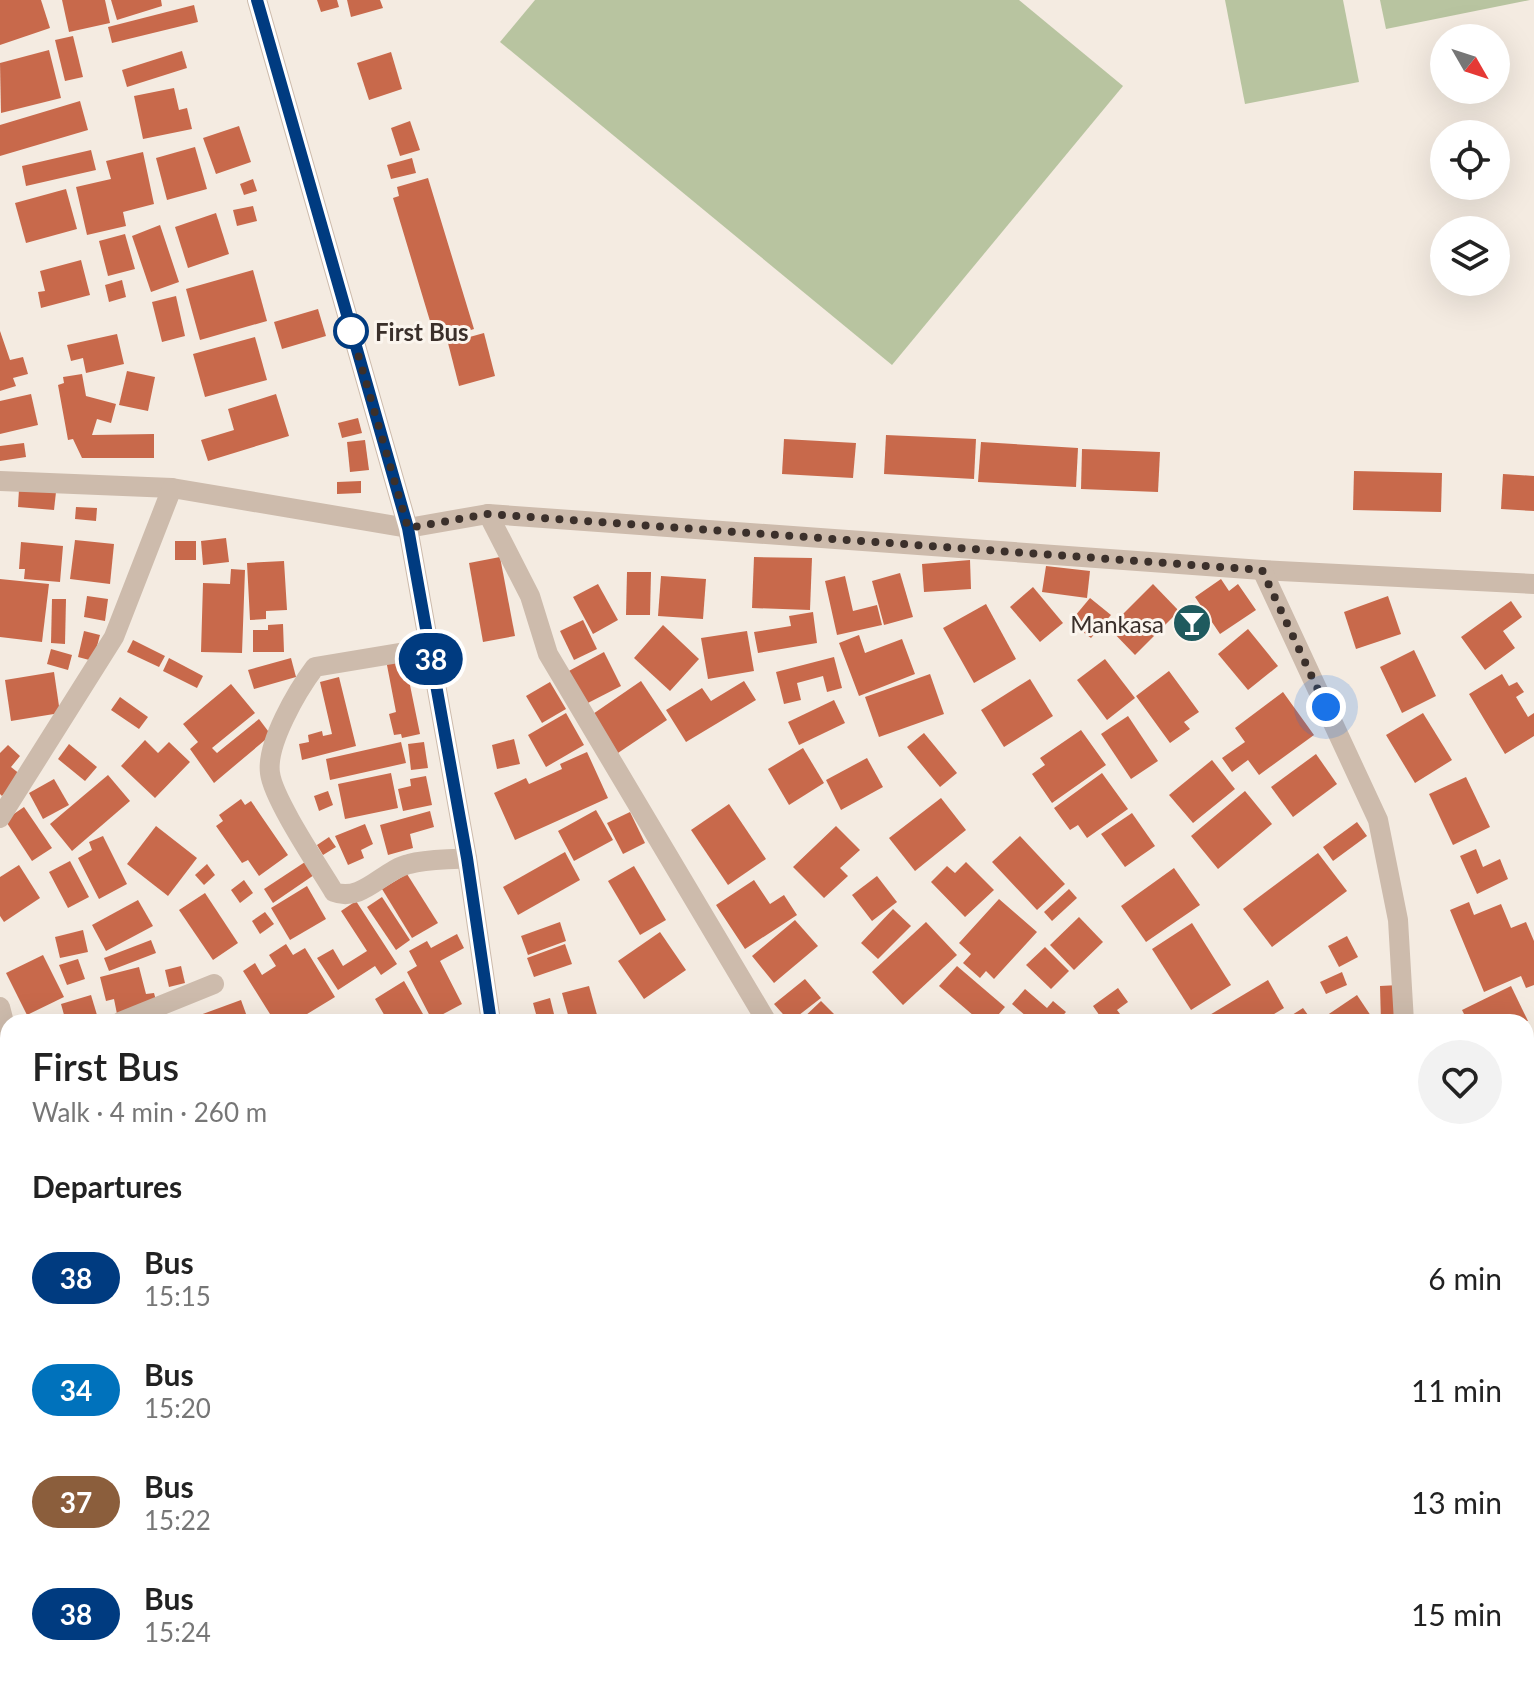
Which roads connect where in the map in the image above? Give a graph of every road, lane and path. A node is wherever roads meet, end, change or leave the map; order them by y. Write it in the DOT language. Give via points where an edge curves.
graph roads {
  1 [pos="257,0"];
  2 [pos="0,481"];
  3 [pos="172,488"];
  4 [pos="488,514"];
  5 [pos="408,528"];
  6 [pos="1262,570"];
  7 [pos="1534,584"];
  8 [pos="429,648"];
  9 [pos="0,818"];
  10 [pos="467,858"];
  11 [pos="214,984"];
  12 [pos="140,1014"];
  13 [pos="490,1014"];
  14 [pos="762,1014"];
  15 [pos="1404,1014"];
  1 -- 5 [label="street"];
  2 -- 3 [label="street"];
  3 -- 5 [label="street"];
  3 -- 9 [label="street" via="114,637"];
  4 -- 5 [label="street"];
  4 -- 6 [label="street"];
  4 -- 14 [label="street" via="530,596 548,654"];
  5 -- 8 [label="street"];
  6 -- 7 [label="street"];
  6 -- 15 [label="street" via="1378,820 1398,920"];
  8 -- 10 [label="street"];
  8 -- 10 [label="street" via="315,667 270,753 270,776 334,892 355,894 407,864"];
  10 -- 13 [label="street"];
  11 -- 12 [label="street"];
}
